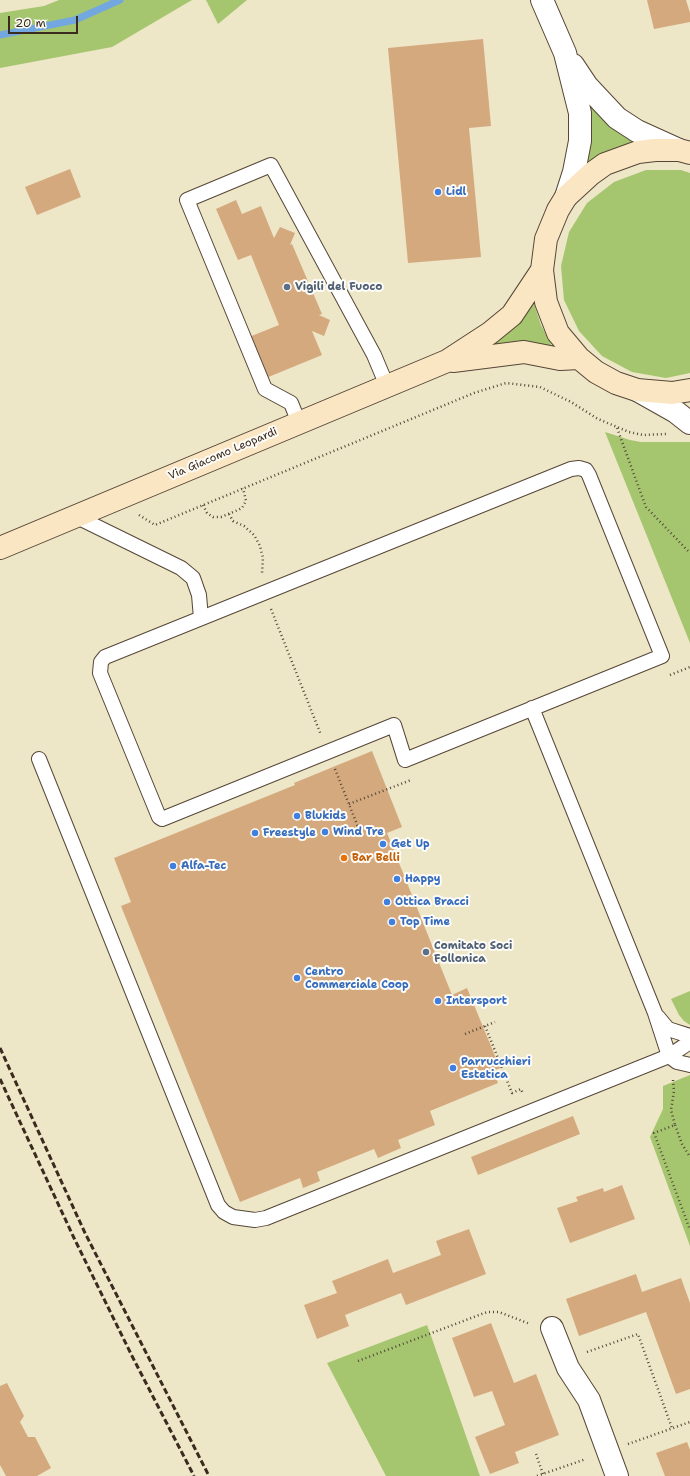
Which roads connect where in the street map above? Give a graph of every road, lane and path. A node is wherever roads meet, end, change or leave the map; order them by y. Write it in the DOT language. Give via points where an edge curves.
graph roads {
  1 [pos="542,0"];
  2 [pos="565,53"];
  3 [pos="684,152"];
  4 [pos="566,197"];
  5 [pos="542,270"];
  6 [pos="579,358"];
  7 [pos="447,361"];
  8 [pos="387,386"];
  9 [pos="637,390"];
  10 [pos="690,390"];
  11 [pos="299,423"];
  12 [pos="690,423"];
  13 [pos="617,428"];
  14 [pos="669,434"];
  15 [pos="243,488"];
  16 [pos="115,500"];
  17 [pos="203,505"];
  18 [pos="229,514"];
  19 [pos="75,516"];
  20 [pos="0,548"];
  21 [pos="690,553"];
  22 [pos="264,593"];
  23 [pos="200,618"];
  24 [pos="532,708"];
  25 [pos="328,752"];
  26 [pos="39,759"];
  27 [pos="334,767"];
  28 [pos="387,789"];
  29 [pos="349,804"];
  30 [pos="360,832"];
  31 [pos="655,1013"];
  32 [pos="495,1022"];
  33 [pos="485,1026"];
  34 [pos="465,1034"];
  35 [pos="690,1036"];
  36 [pos="690,1042"];
  37 [pos="669,1056"];
  38 [pos="690,1064"];
  39 [pos="674,1084"];
  40 [pos="521,1089"];
  41 [pos="675,1125"];
  42 [pos="690,1157"];
  43 [pos="690,1230"];
  44 [pos="552,1328"];
  45 [pos="580,1355"];
  46 [pos="358,1361"];
  47 [pos="672,1428"];
  48 [pos="536,1454"];
  49 [pos="543,1474"];
  50 [pos="617,1476"];
  1 -- 2 [label="street"];
  2 -- 3 [label="street" via="587,86 617,118 637,131"];
  2 -- 4 [label="street" via="581,126 574,172"];
  3 -- 4 [label="main road, Via Giacomo Leopardi" via="655,150 621,157 591,174"];
  4 -- 5 [label="main road, Via Giacomo Leopardi" via="546,239"];
  5 -- 6 [label="main road, Via Giacomo Leopardi" via="545,297 551,318 558,333"];
  5 -- 7 [label="main road, Via Giacomo Leopardi" via="512,315"];
  6 -- 7 [label="main road, Via Giacomo Leopardi" via="560,359 524,352"];
  6 -- 9 [label="main road, Via Giacomo Leopardi" via="596,372 616,383"];
  7 -- 8 [label="main road, Via Giacomo Leopardi"];
  8 -- 11 [label="main road, Via Giacomo Leopardi"];
  8 -- 11 [label="lane" via="374,355 271,165 187,200 265,389 291,403"];
  9 -- 10 [label="main road, Via Giacomo Leopardi" via="672,393"];
  9 -- 12 [label="street"];
  11 -- 16 [label="main road, Via Giacomo Leopardi"];
  13 -- 14 [label="path" via="642,435"];
  13 -- 15 [label="path" via="555,393 540,387 506,383 474,393"];
  13 -- 21 [label="path" via="646,506"];
  15 -- 17 [label="path"];
  15 -- 18 [label="path" via="246,496 244,505"];
  16 -- 17 [label="path" via="155,525"];
  16 -- 19 [label="main road, Via Giacomo Leopardi"];
  17 -- 18 [label="path" via="213,518"];
  18 -- 22 [label="path" via="233,521 254,535 260,546 263,558 260,580"];
  19 -- 20 [label="main road, Via Giacomo Leopardi"];
  19 -- 23 [label="lane" via="181,568 194,578 199,595"];
  22 -- 23 [label="lane"];
  22 -- 24 [label="lane" via="571,469 586,470 662,656"];
  22 -- 25 [label="path"];
  23 -- 25 [label="lane" via="105,657 101,662 100,673 159,817 162,819"];
  24 -- 25 [label="lane" via="405,760 394,725"];
  24 -- 31 [label="lane"];
  26 -- 37 [label="lane" via="218,1205 233,1217 254,1220 266,1218"];
  27 -- 29 [label="path"];
  28 -- 29 [label="path"];
  29 -- 30 [label="path"];
  31 -- 35 [label="lane" via="668,1029"];
  31 -- 37 [label="lane"];
  32 -- 33 [label="path"];
  33 -- 34 [label="path"];
  33 -- 40 [label="path" via="512,1092"];
  36 -- 37 [label="lane"];
  37 -- 38 [label="lane" via="677,1062"];
  39 -- 41 [label="path" via="671,1110"];
  41 -- 42 [label="path"];
  41 -- 43 [label="path" via="654,1133"];
  44 -- 46 [label="path" via="524,1323 499,1312 487,1312"];
  44 -- 50 [label="street" via="568,1368 589,1400"];
  45 -- 47 [label="path" via="638,1334"];
  48 -- 49 [label="path"];
}
